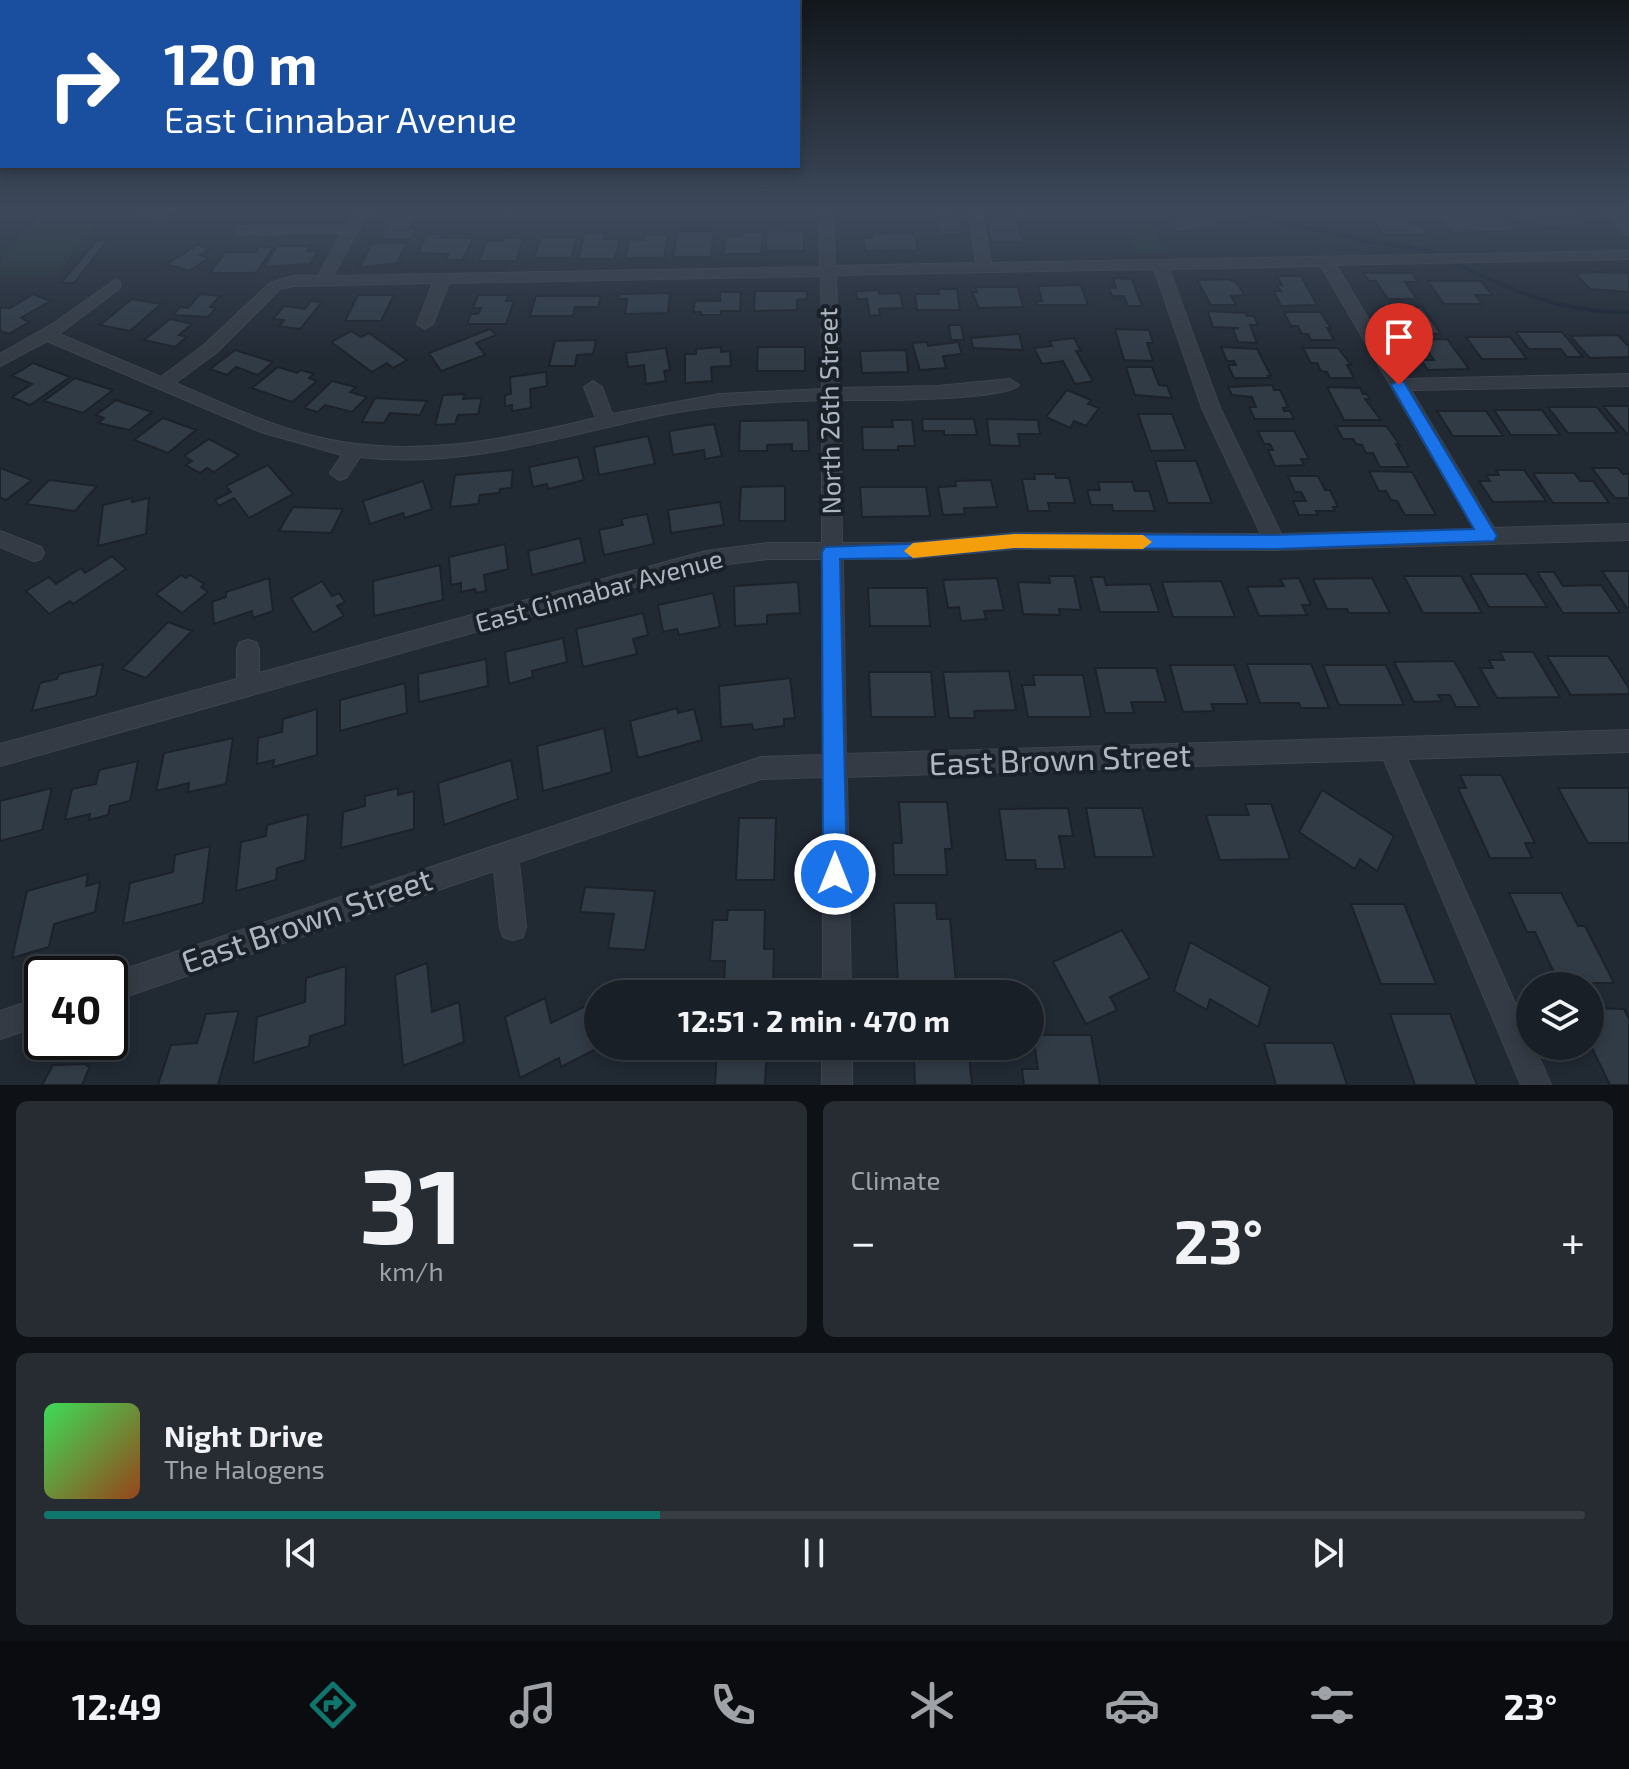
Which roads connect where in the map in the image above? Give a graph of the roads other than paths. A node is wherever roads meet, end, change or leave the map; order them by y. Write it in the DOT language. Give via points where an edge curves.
graph roads {
  1 [pos="333,263"];
  2 [pos="827,263"];
  3 [pos="983,263"];
  4 [pos="1236,263"];
  5 [pos="1327,263"];
  6 [pos="1160,264"];
  7 [pos="984,268"];
  8 [pos="827,271"];
  9 [pos="443,278"];
  10 [pos="323,281"];
  11 [pos="115,285"];
  12 [pos="425,324"];
  13 [pos="47,335"];
  14 [pos="0,361"];
  15 [pos="1629,380"];
  16 [pos="162,384"];
  17 [pos="1010,385"];
  18 [pos="1399,385"];
  19 [pos="593,387"];
  20 [pos="830,396"];
  21 [pos="606,422"];
  22 [pos="355,450"];
  23 [pos="339,473"];
  24 [pos="1629,532"];
  25 [pos="1488,536"];
  26 [pos="0,539"];
  27 [pos="1275,542"];
  28 [pos="831,552"];
  29 [pos="34,553"];
  30 [pos="248,649"];
  31 [pos="248,686"];
  32 [pos="1629,741"];
  33 [pos="1391,749"];
  34 [pos="0,755"];
  35 [pos="834,766"];
  36 [pos="505,854"];
  37 [pos="513,927"];
  38 [pos="837,980"];
  39 [pos="128,982"];
  40 [pos="24,1017"];
  41 [pos="0,1025"];
  42 [pos="837,1060"];
  43 [pos="837,1085"];
  44 [pos="1536,1085"];
  1 -- 10 [label="street"];
  2 -- 8 [label="street, North 26th Street"];
  3 -- 7 [label="street"];
  4 -- 6 [label="street"];
  5 -- 18 [label="street"];
  6 -- 7 [label="street"];
  6 -- 27 [label="street" via="1211,408"];
  7 -- 8 [label="street"];
  8 -- 9 [label="street"];
  8 -- 20 [label="street, North 26th Street"];
  9 -- 10 [label="street"];
  9 -- 12 [label="street"];
  10 -- 16 [label="street" via="275,286 210,349"];
  11 -- 13 [label="street"];
  13 -- 14 [label="street"];
  13 -- 16 [label="street"];
  15 -- 18 [label="street"];
  16 -- 22 [label="street" via="262,427"];
  17 -- 20 [label="street" via="920,395"];
  18 -- 25 [label="street"];
  19 -- 21 [label="street"];
  20 -- 21 [label="street" via="717,400"];
  20 -- 28 [label="street, North 26th Street"];
  21 -- 22 [label="street" via="461,451"];
  22 -- 23 [label="street"];
  24 -- 25 [label="street, East Cinnabar Avenue"];
  25 -- 27 [label="street, East Cinnabar Avenue"];
  26 -- 29 [label="street"];
  27 -- 28 [label="street, East Cinnabar Avenue" via="1014,541"];
  28 -- 31 [label="street, East Cinnabar Avenue" via="768,551 706,559"];
  28 -- 35 [label="street, North 26th Street"];
  30 -- 31 [label="street"];
  31 -- 34 [label="street, East Cinnabar Avenue"];
  32 -- 33 [label="street, East Brown Street"];
  33 -- 35 [label="street, East Brown Street"];
  33 -- 44 [label="street"];
  35 -- 36 [label="street, East Brown Street" via="761,768"];
  35 -- 38 [label="street, North 26th Street"];
  36 -- 37 [label="street"];
  36 -- 39 [label="street, East Brown Street"];
  40 -- 41 [label="street"];
  42 -- 43 [label="street"];
}
